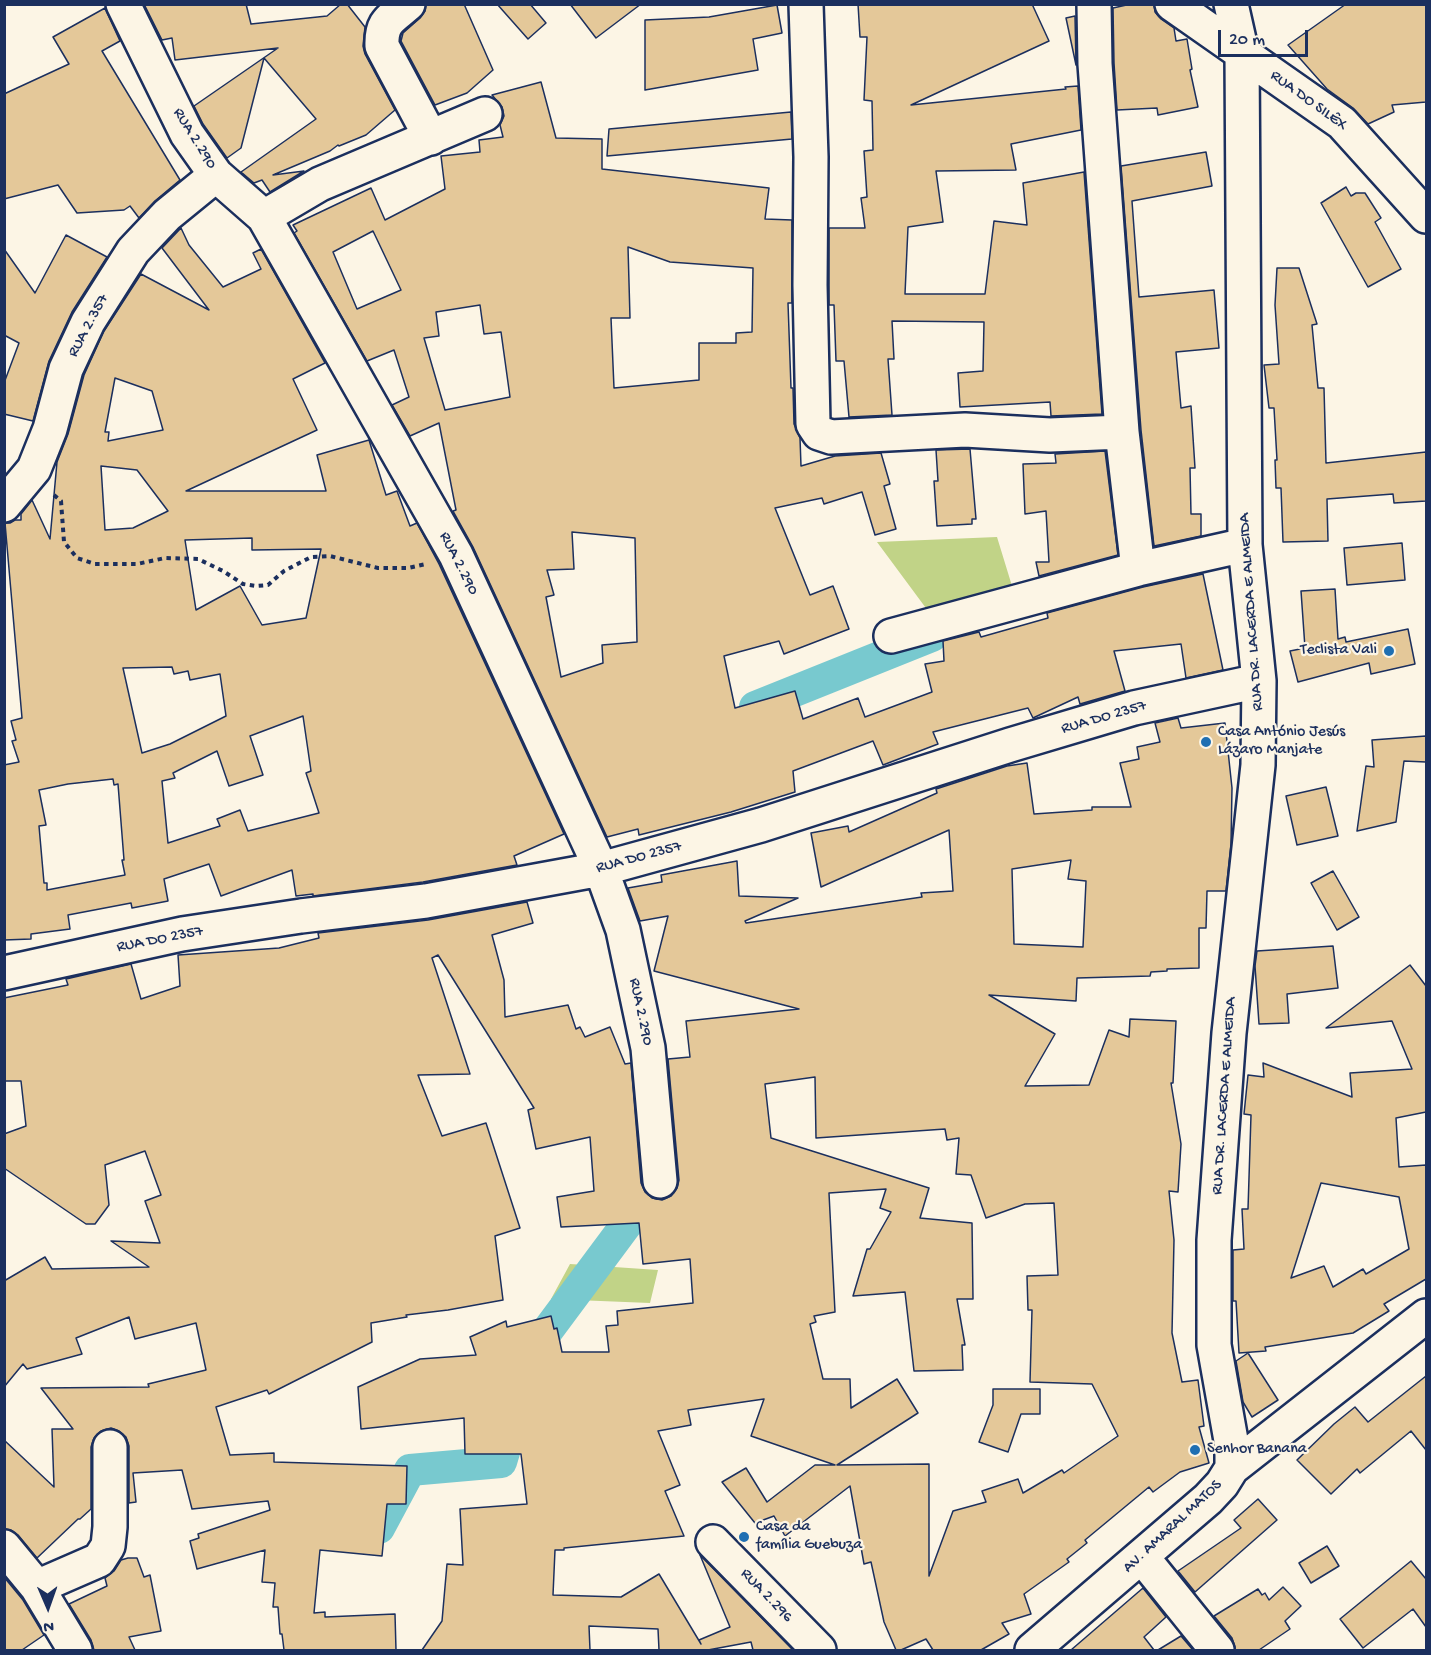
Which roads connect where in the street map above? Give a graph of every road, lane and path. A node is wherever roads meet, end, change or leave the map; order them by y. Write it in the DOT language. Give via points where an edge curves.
graph roads {
  1 [pos="123,4"];
  2 [pos="408,4"];
  3 [pos="806,4"];
  4 [pos="1094,4"];
  5 [pos="1172,4"];
  6 [pos="1232,4"];
  7 [pos="1242,53"];
  8 [pos="485,114"];
  9 [pos="431,138"];
  10 [pos="216,175"];
  11 [pos="1426,216"];
  12 [pos="264,217"];
  13 [pos="1122,432"];
  14 [pos="48,490"];
  15 [pos="4,505"];
  16 [pos="1245,545"];
  17 [pos="456,555"];
  18 [pos="1138,569"];
  19 [pos="891,636"];
  20 [pos="1259,681"];
  21 [pos="601,869"];
  22 [pos="4,973"];
  23 [pos="660,1181"];
  24 [pos="1426,1316"];
  25 [pos="110,1447"];
  26 [pos="1232,1468"];
  27 [pos="713,1542"];
  28 [pos="4,1547"];
  29 [pos="1142,1557"];
  30 [pos="37,1587"];
  31 [pos="75,1650"];
  32 [pos="819,1650"];
  33 [pos="1032,1650"];
  34 [pos="1217,1650"];
  1 -- 10 [label="street, RUA 2.290" via="187,134"];
  2 -- 9 [label="street" via="385,24 382,46"];
  3 -- 13 [label="street" via="813,424 819,433 831,437 966,430 1050,435"];
  4 -- 13 [label="street"];
  5 -- 7 [label="street, RUA DO SILÊX"];
  6 -- 7 [label="street, RUA DR. LACERDA E ALMEIDA"];
  7 -- 11 [label="street, RUA DO SILÊX" via="1342,123"];
  7 -- 16 [label="street, RUA DR. LACERDA E ALMEIDA"];
  8 -- 9 [label="street"];
  9 -- 12 [label="street" via="320,184"];
  10 -- 12 [label="street, RUA 2.290"];
  10 -- 15 [label="street, RUA 2.357" via="167,215 133,251 88,322 66,369 50,429 34,469"];
  12 -- 17 [label="street, RUA 2.290"];
  13 -- 18 [label="street"];
  14 -- 17 [label="path" via="61,501 64,542 77,558 95,564 137,564 165,558 198,560 243,584 256,586 268,585 284,571 311,558 330,556 378,568 408,568"];
  16 -- 18 [label="street"];
  16 -- 20 [label="street, RUA DR. LACERDA E ALMEIDA"];
  17 -- 21 [label="street, RUA 2.290"];
  18 -- 19 [label="street"];
  20 -- 21 [label="street, RUA DO 2357" via="1134,708 761,825"];
  20 -- 26 [label="street, RUA DR. LACERDA E ALMEIDA" via="1258,765 1229,1033 1214,1240 1214,1345 1232,1446"];
  21 -- 22 [label="street, RUA DO 2357" via="426,902 182,934"];
  21 -- 23 [label="street, RUA 2.290" via="623,930 648,1048"];
  24 -- 26 [label="street, AV. AMARAL MATOS"];
  25 -- 30 [label="street" via="108,1546 99,1560"];
  26 -- 29 [label="street, AV. AMARAL MATOS" via="1208,1499"];
  27 -- 32 [label="street, RUA 2.296"];
  28 -- 30 [label="street"];
  29 -- 33 [label="street, AV. AMARAL MATOS"];
  29 -- 34 [label="street"];
  30 -- 31 [label="street"];
}
